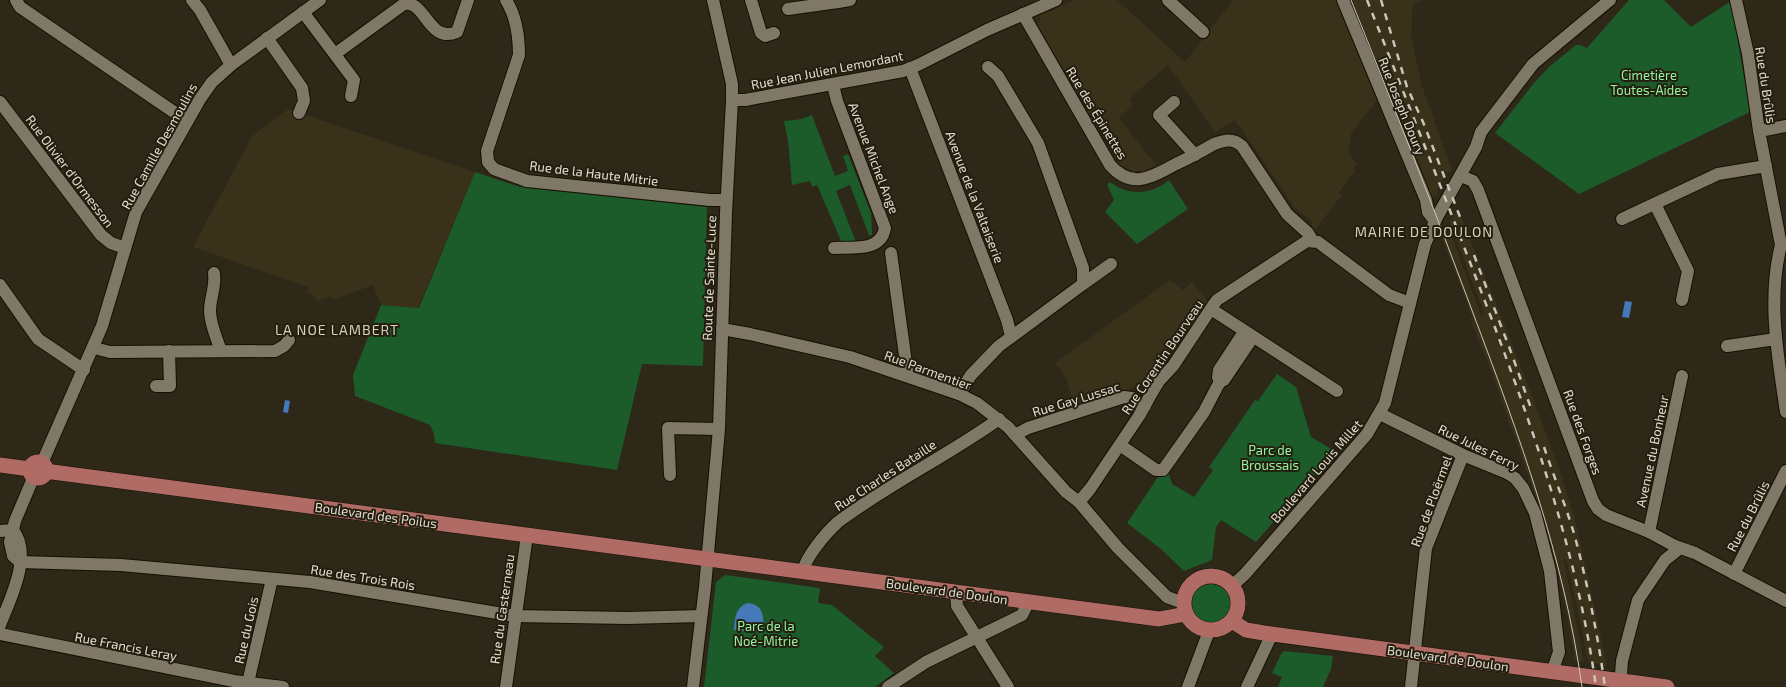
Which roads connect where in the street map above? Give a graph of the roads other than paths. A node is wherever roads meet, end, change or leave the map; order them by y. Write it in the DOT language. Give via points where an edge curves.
graph roads {
  1 [pos="16,0"];
  2 [pos="192,0"];
  3 [pos="320,0"];
  4 [pos="468,0"];
  5 [pos="506,0"];
  6 [pos="713,0"];
  7 [pos="751,0"];
  8 [pos="850,0"];
  9 [pos="1056,0"];
  10 [pos="1168,0"];
  11 [pos="1343,0"];
  12 [pos="1610,0"];
  13 [pos="1736,0"];
  14 [pos="838,1"];
  15 [pos="304,7"];
  16 [pos="788,9"];
  17 [pos="1023,14"];
  18 [pos="1203,32"];
  19 [pos="774,33"];
  20 [pos="267,38"];
  21 [pos="335,54"];
  22 [pos="230,65"];
  23 [pos="988,67"];
  24 [pos="910,68"];
  25 [pos="832,85"];
  26 [pos="351,96"];
  27 [pos="732,100"];
  28 [pos="0,102"];
  29 [pos="1174,102"];
  30 [pos="299,113"];
  31 [pos="187,122"];
  32 [pos="1786,126"];
  33 [pos="1759,131"];
  34 [pos="1194,155"];
  35 [pos="1766,166"];
  36 [pos="1461,176"];
  37 [pos="726,200"];
  38 [pos="1655,204"];
  39 [pos="1622,219"];
  40 [pos="1435,221"];
  41 [pos="1312,240"];
  42 [pos="1784,245"];
  43 [pos="125,248"];
  44 [pos="834,248"];
  45 [pos="891,253"];
  46 [pos="1111,264"];
  47 [pos="214,273"];
  48 [pos="1083,284"];
  49 [pos="0,285"];
  50 [pos="1682,300"];
  51 [pos="1410,303"];
  52 [pos="1211,309"];
  53 [pos="722,329"];
  54 [pos="1248,335"];
  55 [pos="1011,336"];
  56 [pos="1776,339"];
  57 [pos="289,340"];
  58 [pos="1727,346"];
  59 [pos="94,348"];
  60 [pos="170,351"];
  61 [pos="221,351"];
  62 [pos="84,370"];
  63 [pos="906,375"];
  64 [pos="1682,376"];
  65 [pos="156,386"];
  66 [pos="1337,391"];
  67 [pos="959,394"];
  68 [pos="1145,406"];
  69 [pos="1786,412"];
  70 [pos="1380,414"];
  71 [pos="999,419"];
  72 [pos="719,429"];
  73 [pos="1015,435"];
  74 [pos="1120,445"];
  75 [pos="1462,454"];
  76 [pos="0,465"];
  77 [pos="38,470"];
  78 [pos="1786,471"];
  79 [pos="670,475"];
  80 [pos="1079,502"];
  81 [pos="13,530"];
  82 [pos="0,532"];
  83 [pos="1649,532"];
  84 [pos="527,535"];
  85 [pos="1680,548"];
  86 [pos="708,559"];
  87 [pos="20,562"];
  88 [pos="803,572"];
  89 [pos="1734,574"];
  90 [pos="272,579"];
  91 [pos="1232,586"];
  92 [pos="956,592"];
  93 [pos="1167,597"];
  94 [pos="1786,601"];
  95 [pos="1026,602"];
  96 [pos="1185,607"];
  97 [pos="514,616"];
  98 [pos="701,616"];
  99 [pos="1168,618"];
  100 [pos="1232,621"];
  101 [pos="0,625"];
  102 [pos="1209,631"];
  103 [pos="0,634"];
  104 [pos="1272,634"];
  105 [pos="977,636"];
  106 [pos="1416,653"];
  107 [pos="1552,672"];
  108 [pos="1620,684"];
  109 [pos="248,685"];
  110 [pos="283,687"];
  111 [pos="506,687"];
  112 [pos="693,687"];
  113 [pos="890,687"];
  114 [pos="1008,687"];
  115 [pos="1188,687"];
  116 [pos="1247,687"];
  117 [pos="1411,687"];
  118 [pos="1667,687"];
  1 -- 31 [label="street" via="20,7"];
  2 -- 22 [label="street"];
  3 -- 15 [label="street, Rue Camille Desmoulins"];
  4 -- 21 [label="street" via="457,32 452,34 434,30 415,5 408,3"];
  5 -- 37 [label="street, Rue de la Haute Mitrie" via="513,14 519,38 519,54 487,151 487,160 492,167 502,173 532,182 702,200"];
  6 -- 27 [label="street, Route de Sainte-Luce" via="732,84"];
  7 -- 19 [label="street" via="761,33 766,36"];
  8 -- 14 [label="street"];
  9 -- 17 [label="street, Rue Jean Julien Lemordant"];
  10 -- 18 [label="street"];
  11 -- 40 [label="street, Rue Joseph Doury" via="1426,200 1428,212"];
  12 -- 36 [label="street, Boulevard Louis Millet" via="1527,70 1481,132"];
  13 -- 33 [label="street, Rue du Brûlis" via="1749,60"];
  14 -- 16 [label="street"];
  15 -- 20 [label="street, Rue Camille Desmoulins"];
  15 -- 21 [label="street"];
  17 -- 24 [label="street, Rue Jean Julien Lemordant"];
  17 -- 34 [label="street, Rue des Épinettes" via="1115,170 1128,178 1141,180"];
  20 -- 22 [label="street, Rue Camille Desmoulins"];
  20 -- 30 [label="street" via="302,88 304,101"];
  21 -- 26 [label="street" via="354,80"];
  22 -- 31 [label="street, Rue Camille Desmoulins" via="206,91"];
  23 -- 48 [label="street" via="998,76 1038,143 1083,268"];
  24 -- 25 [label="street, Rue Jean Julien Lemordant"];
  24 -- 55 [label="street, Avenue de la Valtaiserie"];
  25 -- 27 [label="street, Rue Jean Julien Lemordant" via="742,101"];
  25 -- 44 [label="street, Avenue Michel Ange" via="885,228 882,238 870,246"];
  27 -- 37 [label="street, Route de Sainte-Luce"];
  28 -- 43 [label="street, Rue Olivier d'Ormesson" via="101,236"];
  29 -- 34 [label="street" via="1159,115"];
  31 -- 43 [label="street, Rue Camille Desmoulins" via="136,212"];
  32 -- 33 [label="street"];
  33 -- 35 [label="street, Rue du Brûlis"];
  34 -- 41 [label="street, Rue des Épinettes" via="1222,141 1238,143 1287,214"];
  35 -- 38 [label="street" via="1718,174"];
  35 -- 42 [label="street, Rue du Brûlis"];
  36 -- 40 [label="street, Boulevard Louis Millet"];
  36 -- 83 [label="street, Rue des Forges" via="1473,181 1478,190 1593,501 1606,515"];
  37 -- 53 [label="street, Route de Sainte-Luce"];
  38 -- 39 [label="street"];
  38 -- 50 [label="street" via="1688,271"];
  40 -- 51 [label="street, Boulevard Louis Millet" via="1423,252"];
  41 -- 51 [label="street, Rue des Épinettes" via="1389,295"];
  41 -- 52 [label="street, Rue Corentin Bourveau" via="1217,300"];
  42 -- 56 [label="street, Rue du Brûlis" via="1777,261 1774,308"];
  43 -- 59 [label="street, Rue Camille Desmoulins"];
  45 -- 63 [label="street"];
  46 -- 48 [label="street"];
  47 -- 61 [label="street" via="216,284 210,303 210,314"];
  48 -- 55 [label="street"];
  49 -- 62 [label="street" via="38,339"];
  51 -- 70 [label="street, Boulevard Louis Millet" via="1392,379"];
  52 -- 54 [label="street"];
  52 -- 68 [label="street, Rue Corentin Bourveau" via="1173,366 1156,386"];
  53 -- 63 [label="street, Rue Parmentier" via="845,356"];
  53 -- 72 [label="street, Route de Sainte-Luce"];
  54 -- 66 [label="street"];
  54 -- 74 [label="street" via="1219,370 1220,382 1204,412 1163,470 1156,470"];
  55 -- 67 [label="street" via="971,375"];
  56 -- 58 [label="street"];
  56 -- 69 [label="street, Rue du Brûlis"];
  57 -- 61 [label="street" via="275,350"];
  59 -- 60 [label="street" via="110,352"];
  59 -- 62 [label="street, Rue Camille Desmoulins"];
  60 -- 61 [label="street"];
  60 -- 65 [label="street" via="170,386"];
  62 -- 77 [label="street, Rue Camille Desmoulins"];
  63 -- 67 [label="street, Rue Parmentier"];
  64 -- 83 [label="street, Avenue du Bonheur"];
  67 -- 71 [label="street, Rue Parmentier"];
  68 -- 73 [label="street, Rue Gay Lussac" via="1132,398 1124,397 1028,428"];
  68 -- 74 [label="street, Rue Corentin Bourveau"];
  70 -- 75 [label="street, Rue Jules Ferry"];
  70 -- 91 [label="street, Boulevard Louis Millet" via="1367,434"];
  71 -- 73 [label="street, Rue Parmentier"];
  71 -- 88 [label="street, Rue Charles Bataille" via="838,522 806,562"];
  72 -- 79 [label="street" via="668,428"];
  72 -- 86 [label="street, Route de Sainte-Luce"];
  73 -- 80 [label="street, Rue Parmentier" via="1066,492"];
  74 -- 80 [label="street, Rue Corentin Bourveau"];
  75 -- 106 [label="street, Rue de Ploërmel" via="1426,548"];
  75 -- 107 [label="street, Rue Jules Ferry" via="1515,478 1535,513 1550,571 1558,643 1557,659"];
  76 -- 77 [label="main road, Boulevard des Poilus"];
  77 -- 81 [label="street, Rue Camille Desmoulins"];
  77 -- 84 [label="main road, Boulevard des Poilus"];
  78 -- 89 [label="street, Rue du Brûlis"];
  80 -- 93 [label="street, Rue Parmentier" via="1118,548"];
  81 -- 82 [label="street"];
  81 -- 87 [label="street, Rue Camille Desmoulins" via="10,542 13,556"];
  83 -- 85 [label="street, Rue des Forges"];
  84 -- 86 [label="main road, Boulevard des Poilus"];
  84 -- 97 [label="street, Rue du Casterneau"];
  85 -- 89 [label="street, Rue des Forges" via="1695,553"];
  85 -- 108 [label="street" via="1665,560 1638,600 1622,661"];
  86 -- 88 [label="main road, Boulevard de Doulon"];
  86 -- 98 [label="street, Route de Sainte-Luce"];
  87 -- 90 [label="street, Rue des Trois Rois" via="121,565"];
  87 -- 101 [label="street" via="16,583"];
  88 -- 92 [label="main road, Boulevard de Doulon"];
  89 -- 94 [label="street, Rue des Forges"];
  90 -- 97 [label="street, Rue des Trois Rois" via="310,582"];
  90 -- 109 [label="street, Rue du Gois"];
  91 -- 96 [label="main road" via="1216,577 1202,578 1190,586"];
  91 -- 100 [label="main road" via="1238,604"];
  92 -- 95 [label="main road, Boulevard de Doulon"];
  92 -- 105 [label="street" via="957,606"];
  93 -- 96 [label="street"];
  93 -- 99 [label="street"];
  95 -- 99 [label="main road, Boulevard de Doulon" via="1159,619"];
  95 -- 105 [label="street" via="1022,615"];
  96 -- 99 [label="main road, Boulevard de Doulon"];
  96 -- 102 [label="main road" via="1193,624"];
  97 -- 98 [label="street, Rue des Trois Rois"];
  97 -- 111 [label="street, Rue du Casterneau"];
  98 -- 112 [label="street, Route de Sainte-Luce"];
  100 -- 102 [label="main road" via="1224,628"];
  100 -- 104 [label="main road, Boulevard de Doulon" via="1246,630"];
  102 -- 115 [label="street"];
  103 -- 109 [label="street, Rue Francis Leray"];
  104 -- 106 [label="main road, Boulevard de Doulon"];
  104 -- 116 [label="street"];
  105 -- 113 [label="street" via="926,662"];
  105 -- 114 [label="street"];
  106 -- 107 [label="main road, Boulevard de Doulon"];
  106 -- 117 [label="street, Rue de Ploërmel"];
  107 -- 108 [label="main road, Boulevard de Doulon"];
  108 -- 118 [label="main road, Boulevard de Doulon"];
  109 -- 110 [label="street, Rue Francis Leray"];
}
